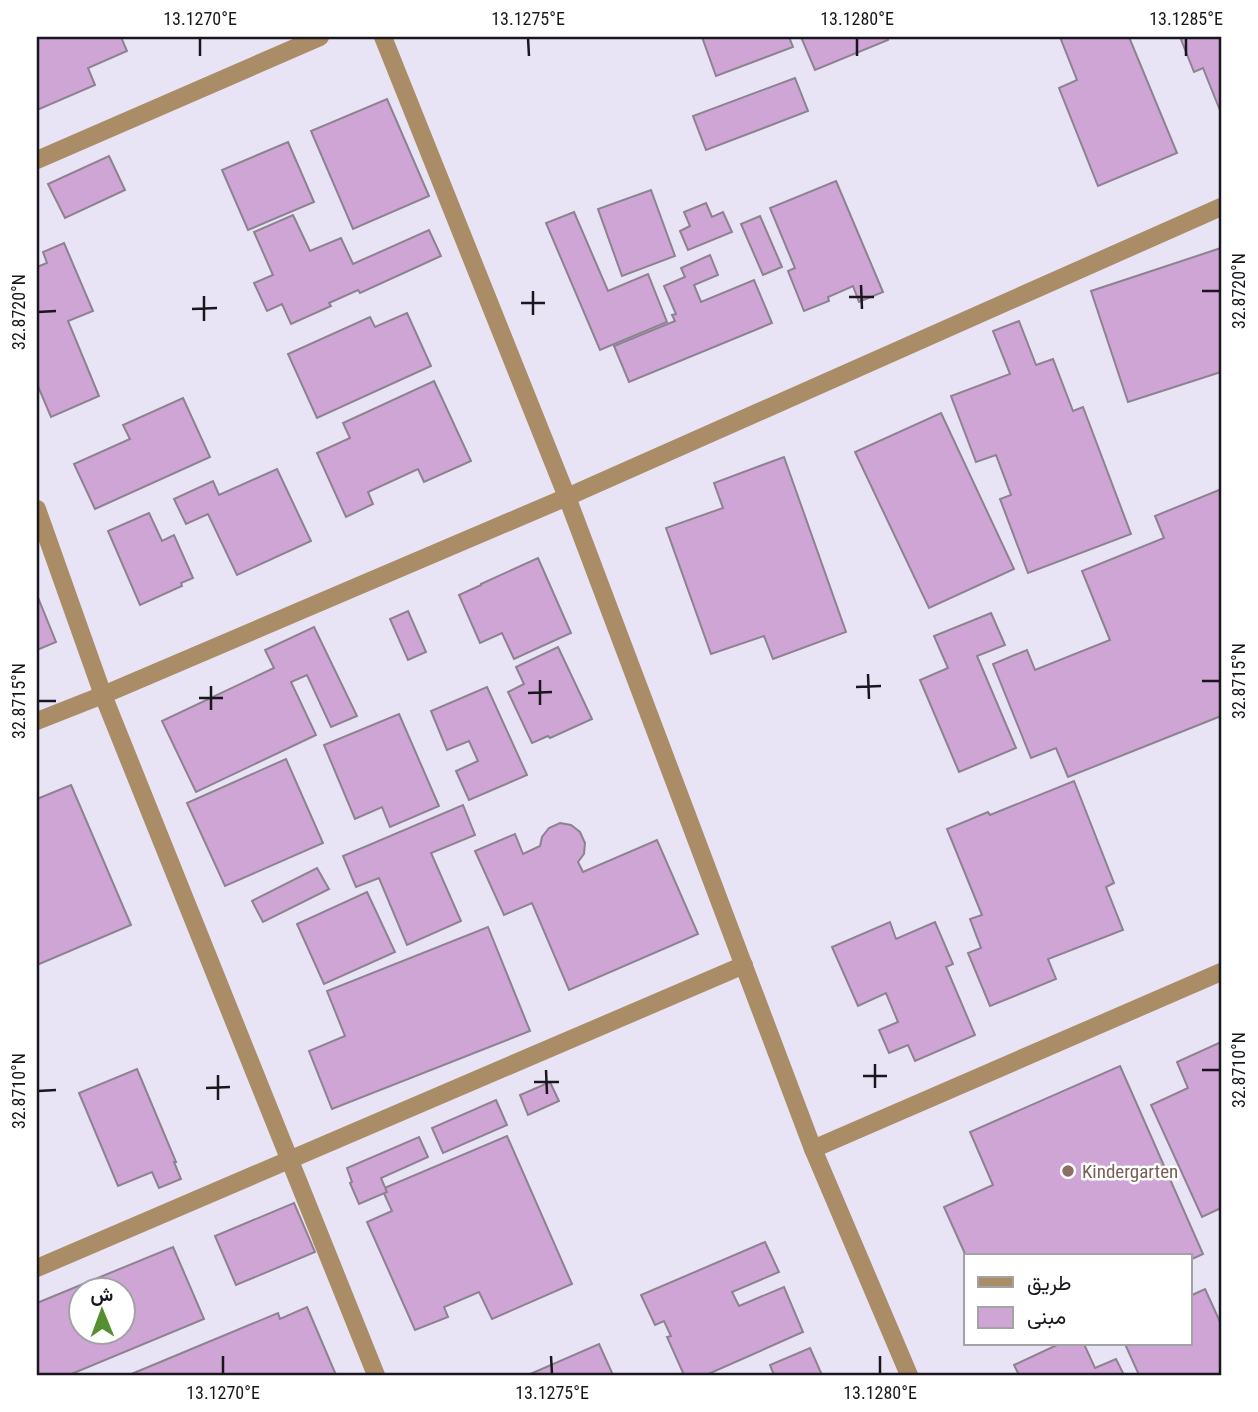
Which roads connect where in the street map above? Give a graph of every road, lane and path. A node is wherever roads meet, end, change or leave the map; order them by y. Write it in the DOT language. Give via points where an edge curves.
graph roads {
  1 [pos="320,37"];
  2 [pos="383,37"];
  3 [pos="37,160"];
  4 [pos="1221,207"];
  5 [pos="567,497"];
  6 [pos="37,509"];
  7 [pos="103,695"];
  8 [pos="37,721"];
  9 [pos="744,965"];
  10 [pos="1221,972"];
  11 [pos="813,1149"];
  12 [pos="289,1160"];
  13 [pos="37,1268"];
  14 [pos="376,1375"];
  15 [pos="909,1375"];
  1 -- 3 [label="street"];
  2 -- 5 [label="street"];
  4 -- 5 [label="street"];
  5 -- 7 [label="street"];
  5 -- 9 [label="street"];
  6 -- 7 [label="street"];
  7 -- 8 [label="street"];
  7 -- 12 [label="street"];
  9 -- 11 [label="street"];
  9 -- 12 [label="street"];
  10 -- 11 [label="street"];
  11 -- 15 [label="street"];
  12 -- 13 [label="street"];
  12 -- 14 [label="street"];
}
